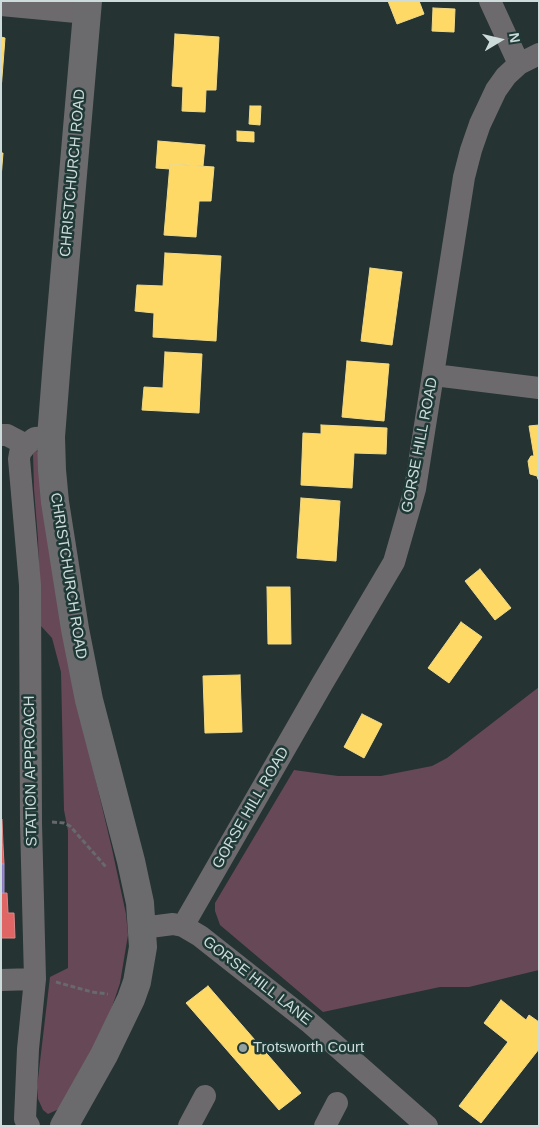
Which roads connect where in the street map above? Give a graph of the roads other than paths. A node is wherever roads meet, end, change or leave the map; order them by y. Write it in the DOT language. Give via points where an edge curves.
graph roads {
  1 [pos="490,1"];
  2 [pos="1,5"];
  3 [pos="87,7"];
  4 [pos="539,54"];
  5 [pos="518,64"];
  6 [pos="434,374"];
  7 [pos="539,388"];
  8 [pos="1,435"];
  9 [pos="52,437"];
  10 [pos="26,445"];
  11 [pos="183,926"];
  12 [pos="142,928"];
  13 [pos="35,979"];
  14 [pos="1,980"];
  15 [pos="205,1096"];
  16 [pos="337,1103"];
  17 [pos="29,1126"];
  18 [pos="64,1126"];
  19 [pos="189,1126"];
  20 [pos="325,1126"];
  21 [pos="427,1126"];
  1 -- 5 [label="street"];
  2 -- 3 [label="street"];
  3 -- 9 [label="main road, CHRISTCHURCH ROAD"];
  4 -- 5 [label="street, GORSE HILL ROAD"];
  5 -- 6 [label="street, GORSE HILL ROAD" via="496,90 471,150 464,177"];
  6 -- 7 [label="street"];
  6 -- 11 [label="street, GORSE HILL ROAD" via="415,489 394,562"];
  8 -- 10 [label="street"];
  9 -- 10 [label="street" via="35,438"];
  9 -- 12 [label="main road, CHRISTCHURCH ROAD" via="55,502 75,630 89,700 131,861"];
  10 -- 13 [label="street, STATION APPROACH" via="20,453 20,474 30,586"];
  11 -- 12 [label="street" via="165,924"];
  11 -- 21 [label="street, GORSE HILL LANE" via="309,1022"];
  12 -- 18 [label="main road, CHRISTCHURCH ROAD" via="141,966 131,999"];
  13 -- 14 [label="street"];
  13 -- 17 [label="street, STATION APPROACH" via="25,1119"];
  15 -- 19 [label="street"];
  16 -- 20 [label="street"];
}
